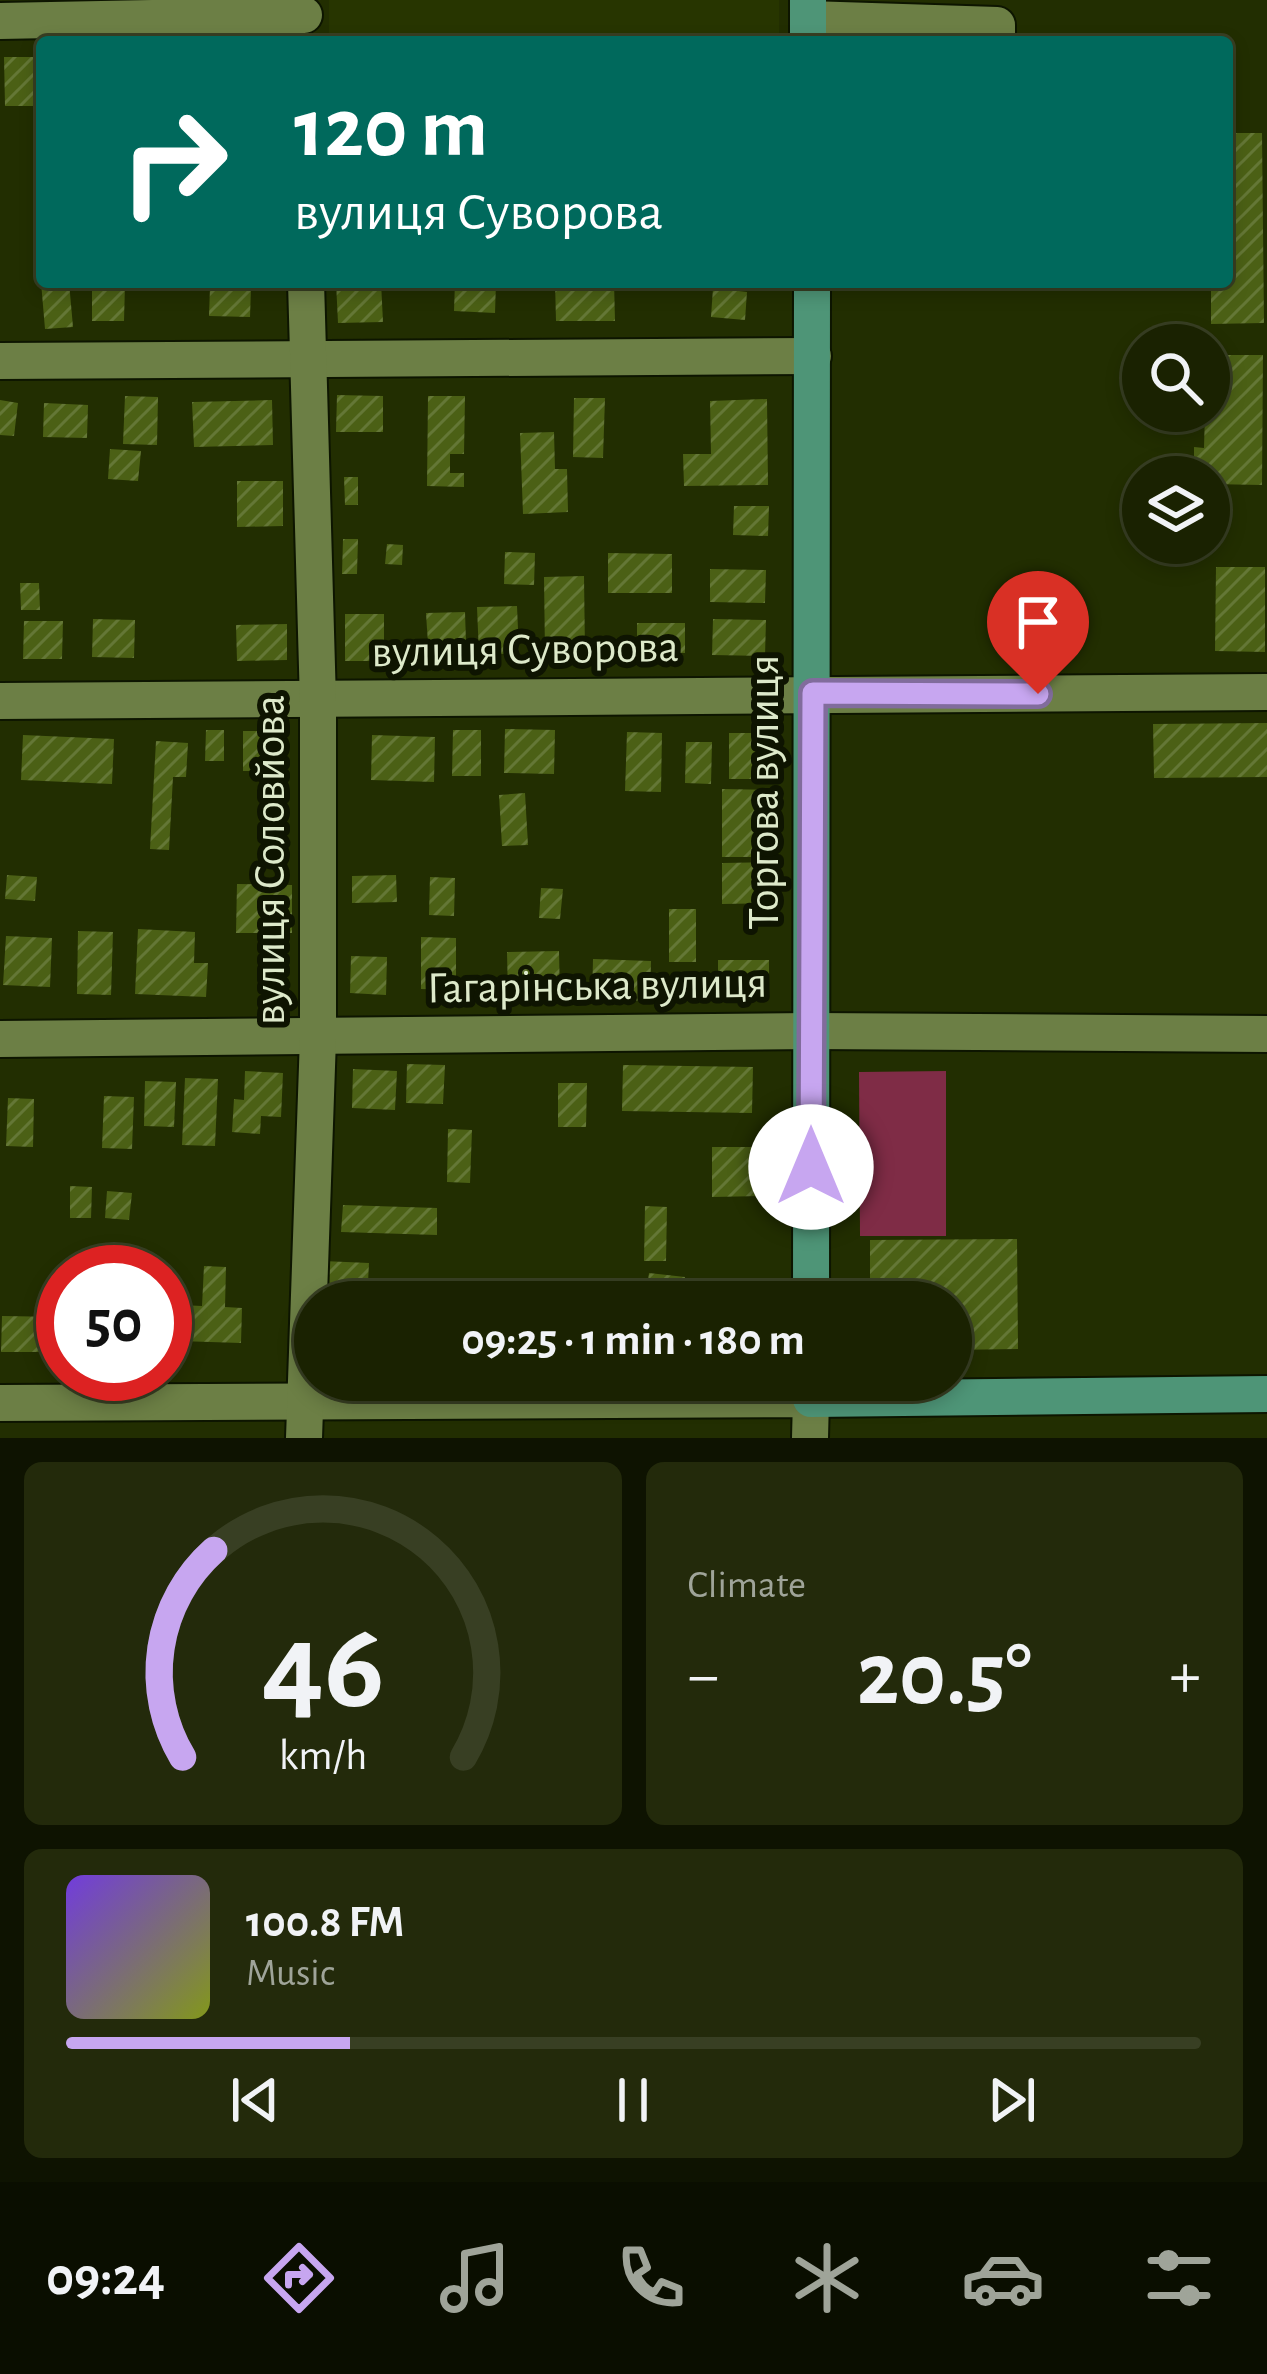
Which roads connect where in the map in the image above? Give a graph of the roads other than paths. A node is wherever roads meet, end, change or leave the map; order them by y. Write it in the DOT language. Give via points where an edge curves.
graph roads {
  1 [pos="304,19"];
  2 [pos="808,20"];
  3 [pos="0,21"];
  4 [pos="997,36"];
  5 [pos="306,288"];
  6 [pos="812,288"];
  7 [pos="813,356"];
  8 [pos="307,358"];
  9 [pos="0,361"];
  10 [pos="1267,692"];
  11 [pos="813,693"];
  12 [pos="0,700"];
  13 [pos="318,701"];
  14 [pos="811,1031"];
  15 [pos="1267,1034"];
  16 [pos="318,1038"];
  17 [pos="0,1039"];
  18 [pos="811,1281"];
  19 [pos="972,1391"];
  20 [pos="1267,1394"];
  21 [pos="615,1401"];
  22 [pos="811,1401"];
  23 [pos="0,1402"];
  24 [pos="304,1420"];
  25 [pos="810,1438"];
  1 -- 3 [label="street"];
  2 -- 4 [label="street" via="943,19 997,25"];
  5 -- 8 [label="street, вулиця Соловйова"];
  6 -- 7 [label="main road, Торгова вулиця"];
  7 -- 8 [label="street"];
  7 -- 11 [label="main road, Торгова вулиця"];
  8 -- 9 [label="street"];
  8 -- 13 [label="street, вулиця Соловйова"];
  10 -- 11 [label="street, вулиця Суворова"];
  11 -- 13 [label="street, вулиця Суворова"];
  11 -- 14 [label="main road, Торгова вулиця"];
  12 -- 13 [label="street, вулиця Суворова"];
  13 -- 16 [label="street, вулиця Соловйова"];
  14 -- 15 [label="street, Гагарінська вулиця"];
  14 -- 16 [label="street, Гагарінська вулиця"];
  14 -- 18 [label="main road, Торгова вулиця"];
  16 -- 17 [label="street, Гагарінська вулиця"];
  16 -- 24 [label="street, вулиця Соловйова"];
  19 -- 20 [label="main road"];
  21 -- 24 [label="street"];
  22 -- 25 [label="street"];
  23 -- 24 [label="street"];
}
